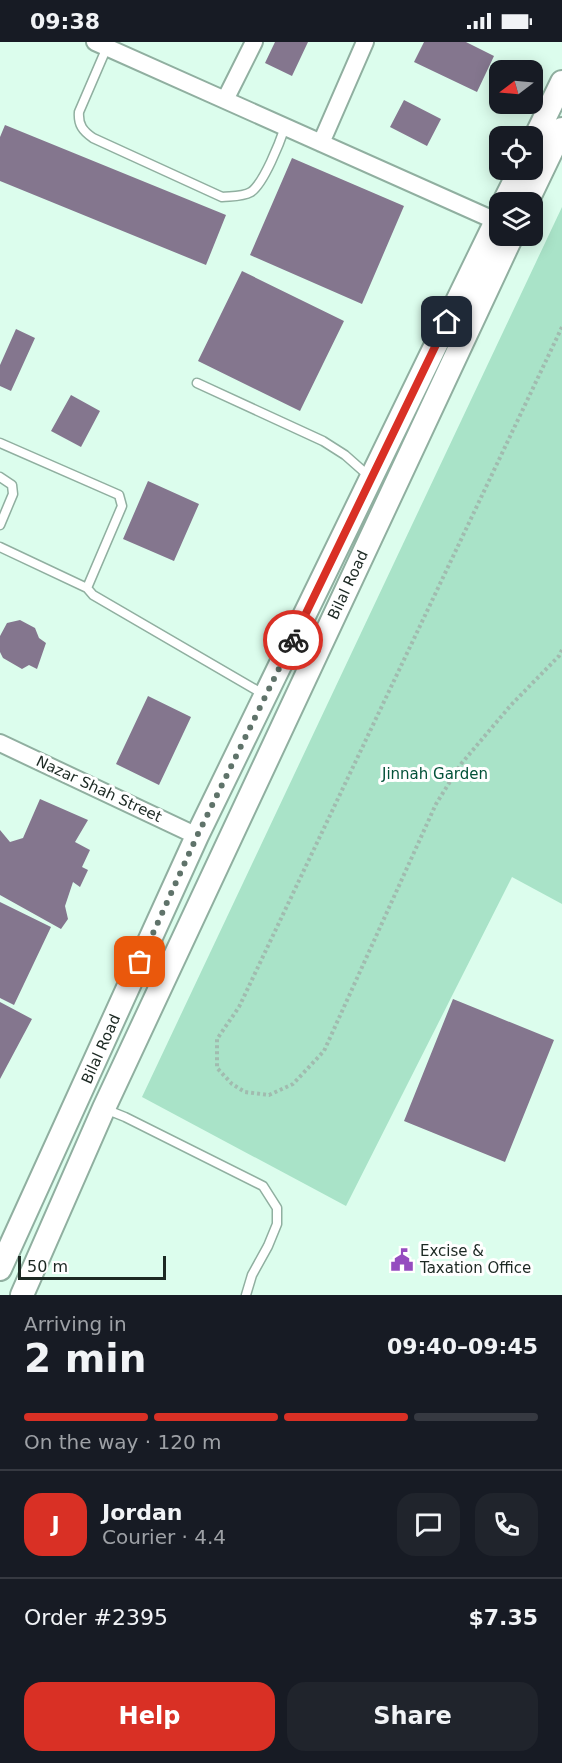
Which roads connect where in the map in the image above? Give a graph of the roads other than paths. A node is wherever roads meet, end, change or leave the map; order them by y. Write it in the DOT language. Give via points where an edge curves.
graph roads {
  1 [pos="254,42"];
  2 [pos="365,42"];
  3 [pos="101,45"];
  4 [pos="562,82"];
  5 [pos="225,100"];
  6 [pos="541,126"];
  7 [pos="285,127"];
  8 [pos="562,129"];
  9 [pos="321,143"];
  10 [pos="532,192"];
  11 [pos="489,212"];
  12 [pos="489,246"];
  13 [pos="490,246"];
  14 [pos="196,383"];
  15 [pos="0,444"];
  16 [pos="0,477"];
  17 [pos="371,479"];
  18 [pos="0,525"];
  19 [pos="0,547"];
  20 [pos="87,588"];
  21 [pos="266,695"];
  22 [pos="0,743"];
  23 [pos="197,836"];
  24 [pos="104,1108"];
  25 [pos="0,1269"];
  26 [pos="22,1295"];
  27 [pos="246,1295"];
  1 -- 5 [label="street"];
  2 -- 9 [label="street"];
  3 -- 5 [label="street"];
  3 -- 7 [label="lane" via="80,112 83,130 222,197 252,191"];
  4 -- 6 [label="main road"];
  5 -- 7 [label="street"];
  7 -- 9 [label="street"];
  8 -- 10 [label="main road"];
  9 -- 11 [label="street"];
  12 -- 17 [label="main road, Bilal Road"];
  13 -- 24 [label="main road, Bilal Road"];
  14 -- 17 [label="lane" via="333,447"];
  15 -- 20 [label="lane" via="119,495 122,506"];
  16 -- 18 [label="lane" via="12,485 13,494"];
  17 -- 21 [label="main road, Bilal Road"];
  19 -- 20 [label="lane"];
  20 -- 21 [label="lane"];
  21 -- 23 [label="main road, Bilal Road"];
  22 -- 23 [label="street, Nazar Shah Street"];
  23 -- 25 [label="main road, Bilal Road"];
  24 -- 26 [label="main road, Bilal Road"];
  24 -- 27 [label="lane" via="263,1186 277,1208 277,1224"];
}
